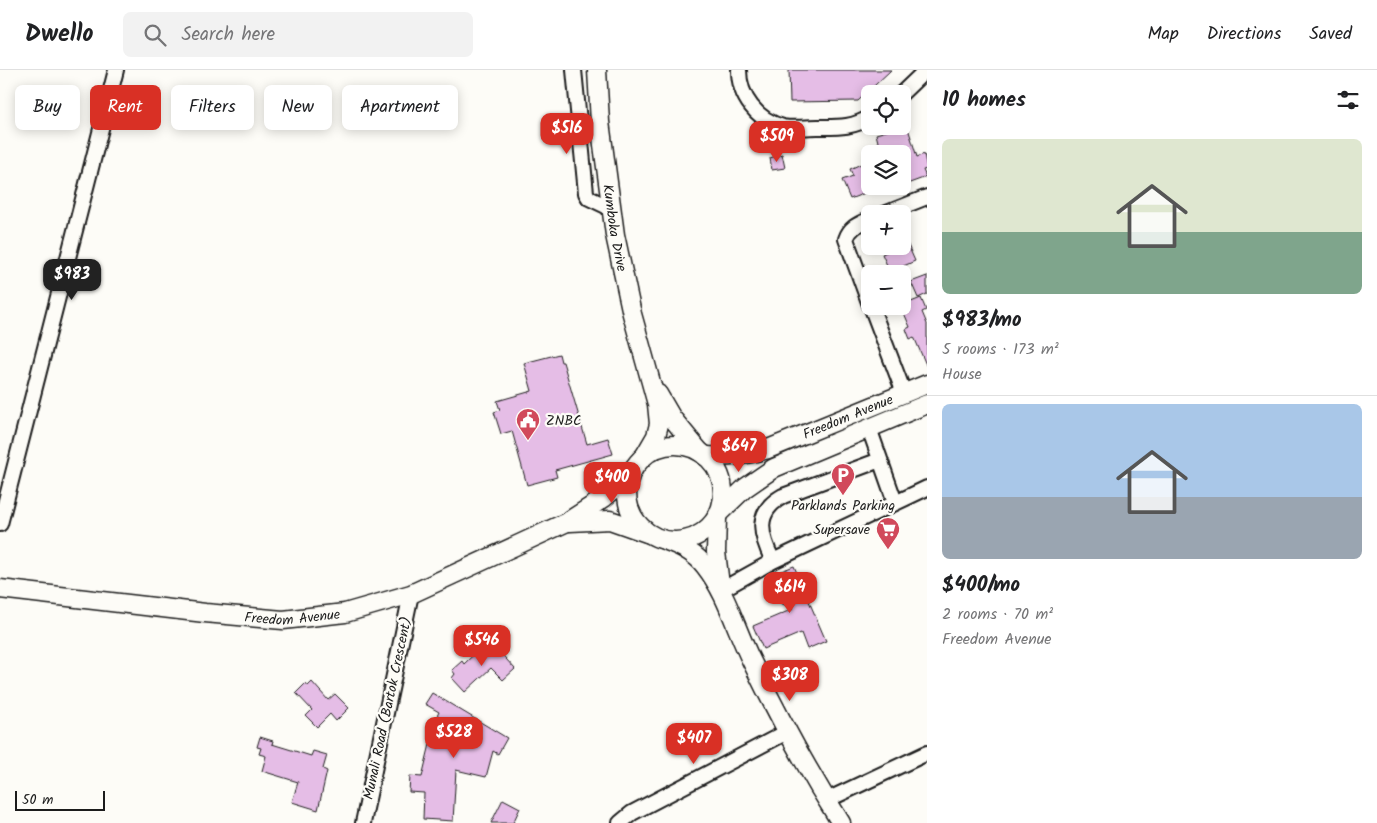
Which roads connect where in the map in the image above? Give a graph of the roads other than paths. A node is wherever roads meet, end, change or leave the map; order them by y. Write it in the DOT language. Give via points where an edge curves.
graph roads {
  1 [pos="116,70"];
  2 [pos="574,70"];
  3 [pos="597,70"];
  4 [pos="739,70"];
  5 [pos="926,70"];
  6 [pos="910,85"];
  7 [pos="598,94"];
  8 [pos="575,96"];
  9 [pos="861,123"];
  10 [pos="927,197"];
  11 [pos="907,205"];
  12 [pos="612,209"];
  13 [pos="861,223"];
  14 [pos="861,280"];
  15 [pos="874,315"];
  16 [pos="652,383"];
  17 [pos="927,384"];
  18 [pos="904,393"];
  19 [pos="927,404"];
  20 [pos="869,428"];
  21 [pos="703,454"];
  22 [pos="646,455"];
  23 [pos="880,460"];
  24 [pos="630,475"];
  25 [pos="927,488"];
  26 [pos="895,502"];
  27 [pos="718,515"];
  28 [pos="567,522"];
  29 [pos="0,524"];
  30 [pos="657,537"];
  31 [pos="773,560"];
  32 [pos="0,589"];
  33 [pos="721,590"];
  34 [pos="411,594"];
  35 [pos="787,732"];
  36 [pos="927,753"];
  37 [pos="826,800"];
  38 [pos="363,823"];
  39 [pos="620,823"];
  40 [pos="841,823"];
  1 -- 29 [label="street"];
  2 -- 8 [label="street"];
  3 -- 7 [label="main road, Kumboka Drive"];
  4 -- 9 [label="street" via="742,92 750,106 765,119 784,127 845,127"];
  5 -- 6 [label="street"];
  7 -- 8 [label="street"];
  7 -- 12 [label="main road, Kumboka Drive"];
  8 -- 12 [label="street" via="586,193 589,198"];
  10 -- 11 [label="street"];
  12 -- 16 [label="main road, Kumboka Drive" via="632,314"];
  13 -- 14 [label="street" via="848,232 846,239"];
  15 -- 18 [label="street"];
  16 -- 21 [label="main road, Kumboka Drive" via="672,418"];
  16 -- 22 [label="main road, Kumboka Drive" via="659,424"];
  17 -- 18 [label="main road, Freedom Avenue"];
  18 -- 21 [label="main road, Freedom Avenue" via="768,449 731,457"];
  19 -- 20 [label="main road, Freedom Avenue"];
  20 -- 23 [label="street"];
  20 -- 27 [label="main road, Freedom Avenue" via="774,468 744,488"];
  21 -- 22 [label="main road" via="687,446 672,445"];
  21 -- 27 [label="main road" via="719,473 723,486"];
  22 -- 24 [label="main road"];
  23 -- 26 [label="street"];
  23 -- 31 [label="street" via="771,503 764,515 762,531"];
  24 -- 28 [label="main road, Freedom Avenue" via="604,498"];
  24 -- 30 [label="main road" via="627,488 632,514 640,525"];
  25 -- 26 [label="street"];
  26 -- 31 [label="street"];
  27 -- 30 [label="main road" via="707,530 694,538 679,541"];
  27 -- 33 [label="main road" via="716,552"];
  28 -- 30 [label="main road, Freedom Avenue" via="610,520"];
  28 -- 34 [label="main road, Freedom Avenue"];
  30 -- 33 [label="main road, Freedom Avenue" via="678,544 693,554 704,564"];
  31 -- 33 [label="street"];
  32 -- 34 [label="main road, Freedom Avenue" via="283,620 345,613"];
  33 -- 35 [label="main road" via="750,660"];
  34 -- 38 [label="street, Munali Road (Bartok Crescent)"];
  35 -- 37 [label="main road"];
  35 -- 39 [label="street" via="632,813"];
  36 -- 37 [label="street"];
  37 -- 40 [label="main road"];
}
